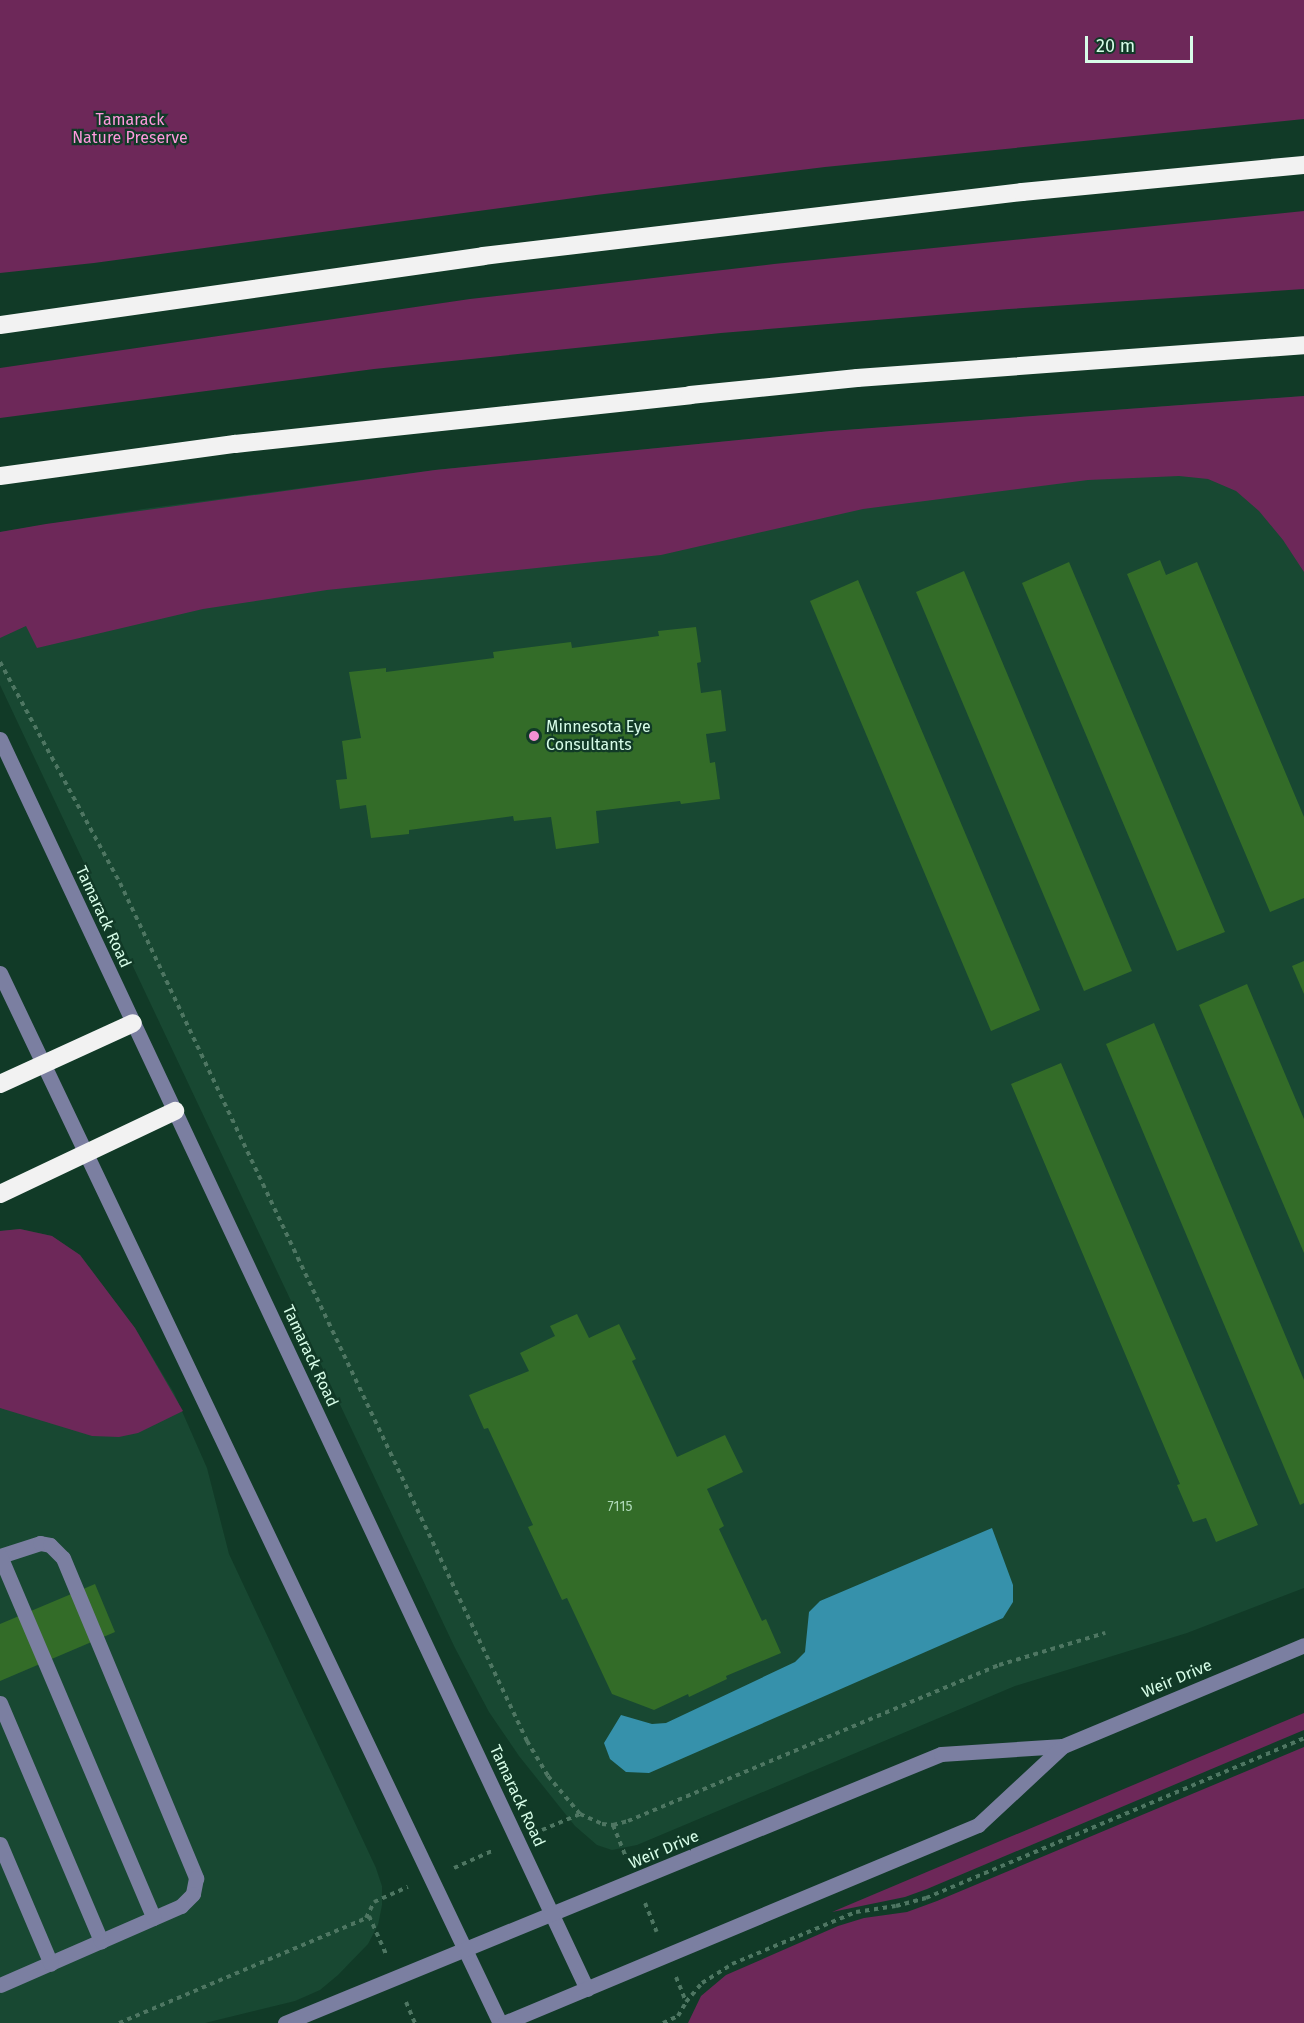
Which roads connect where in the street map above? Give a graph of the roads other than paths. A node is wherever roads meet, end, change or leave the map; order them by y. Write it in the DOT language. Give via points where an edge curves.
graph roads {
  1 [pos="1304,165"];
  2 [pos="0,325"];
  3 [pos="1304,345"];
  4 [pos="98,462"];
  5 [pos="0,476"];
  6 [pos="0,486"];
  7 [pos="0,739"];
  8 [pos="0,972"];
  9 [pos="133,1023"];
  10 [pos="43,1065"];
  11 [pos="0,1084"];
  12 [pos="175,1111"];
  13 [pos="87,1153"];
  14 [pos="0,1194"];
  15 [pos="0,1556"];
  16 [pos="1304,1645"];
  17 [pos="0,1703"];
  18 [pos="1063,1746"];
  19 [pos="0,1844"];
  20 [pos="553,1914"];
  21 [pos="154,1918"];
  22 [pos="101,1941"];
  23 [pos="464,1949"];
  24 [pos="51,1964"];
  25 [pos="0,1985"];
  26 [pos="587,1989"];
  27 [pos="285,2023"];
  28 [pos="502,2023"];
  1 -- 2 [label="highway" via="1022,192 541,248"];
  3 -- 4 [label="highway" via="690,394"];
  4 -- 5 [label="highway"];
  4 -- 6 [label="highway"];
  7 -- 9 [label="street, Tamarack Road"];
  8 -- 10 [label="street"];
  9 -- 10 [label="highway"];
  9 -- 12 [label="street, Tamarack Road"];
  10 -- 11 [label="highway"];
  10 -- 13 [label="street"];
  12 -- 13 [label="highway"];
  12 -- 20 [label="street, Tamarack Road"];
  13 -- 14 [label="highway"];
  13 -- 23 [label="street"];
  15 -- 21 [label="street"];
  15 -- 21 [label="street" via="46,1543 59,1553 69,1574 195,1873 190,1898"];
  16 -- 18 [label="street, Weir Drive"];
  17 -- 22 [label="street"];
  18 -- 20 [label="street, Weir Drive" via="941,1754"];
  18 -- 26 [label="street, Weir Drive" via="978,1825"];
  19 -- 24 [label="street"];
  20 -- 23 [label="street, Weir Drive"];
  20 -- 26 [label="street, Tamarack Road"];
  21 -- 22 [label="street"];
  22 -- 24 [label="street"];
  23 -- 27 [label="street, Weir Drive"];
  23 -- 28 [label="street"];
  24 -- 25 [label="street"];
  26 -- 28 [label="street, Weir Drive"];
}
